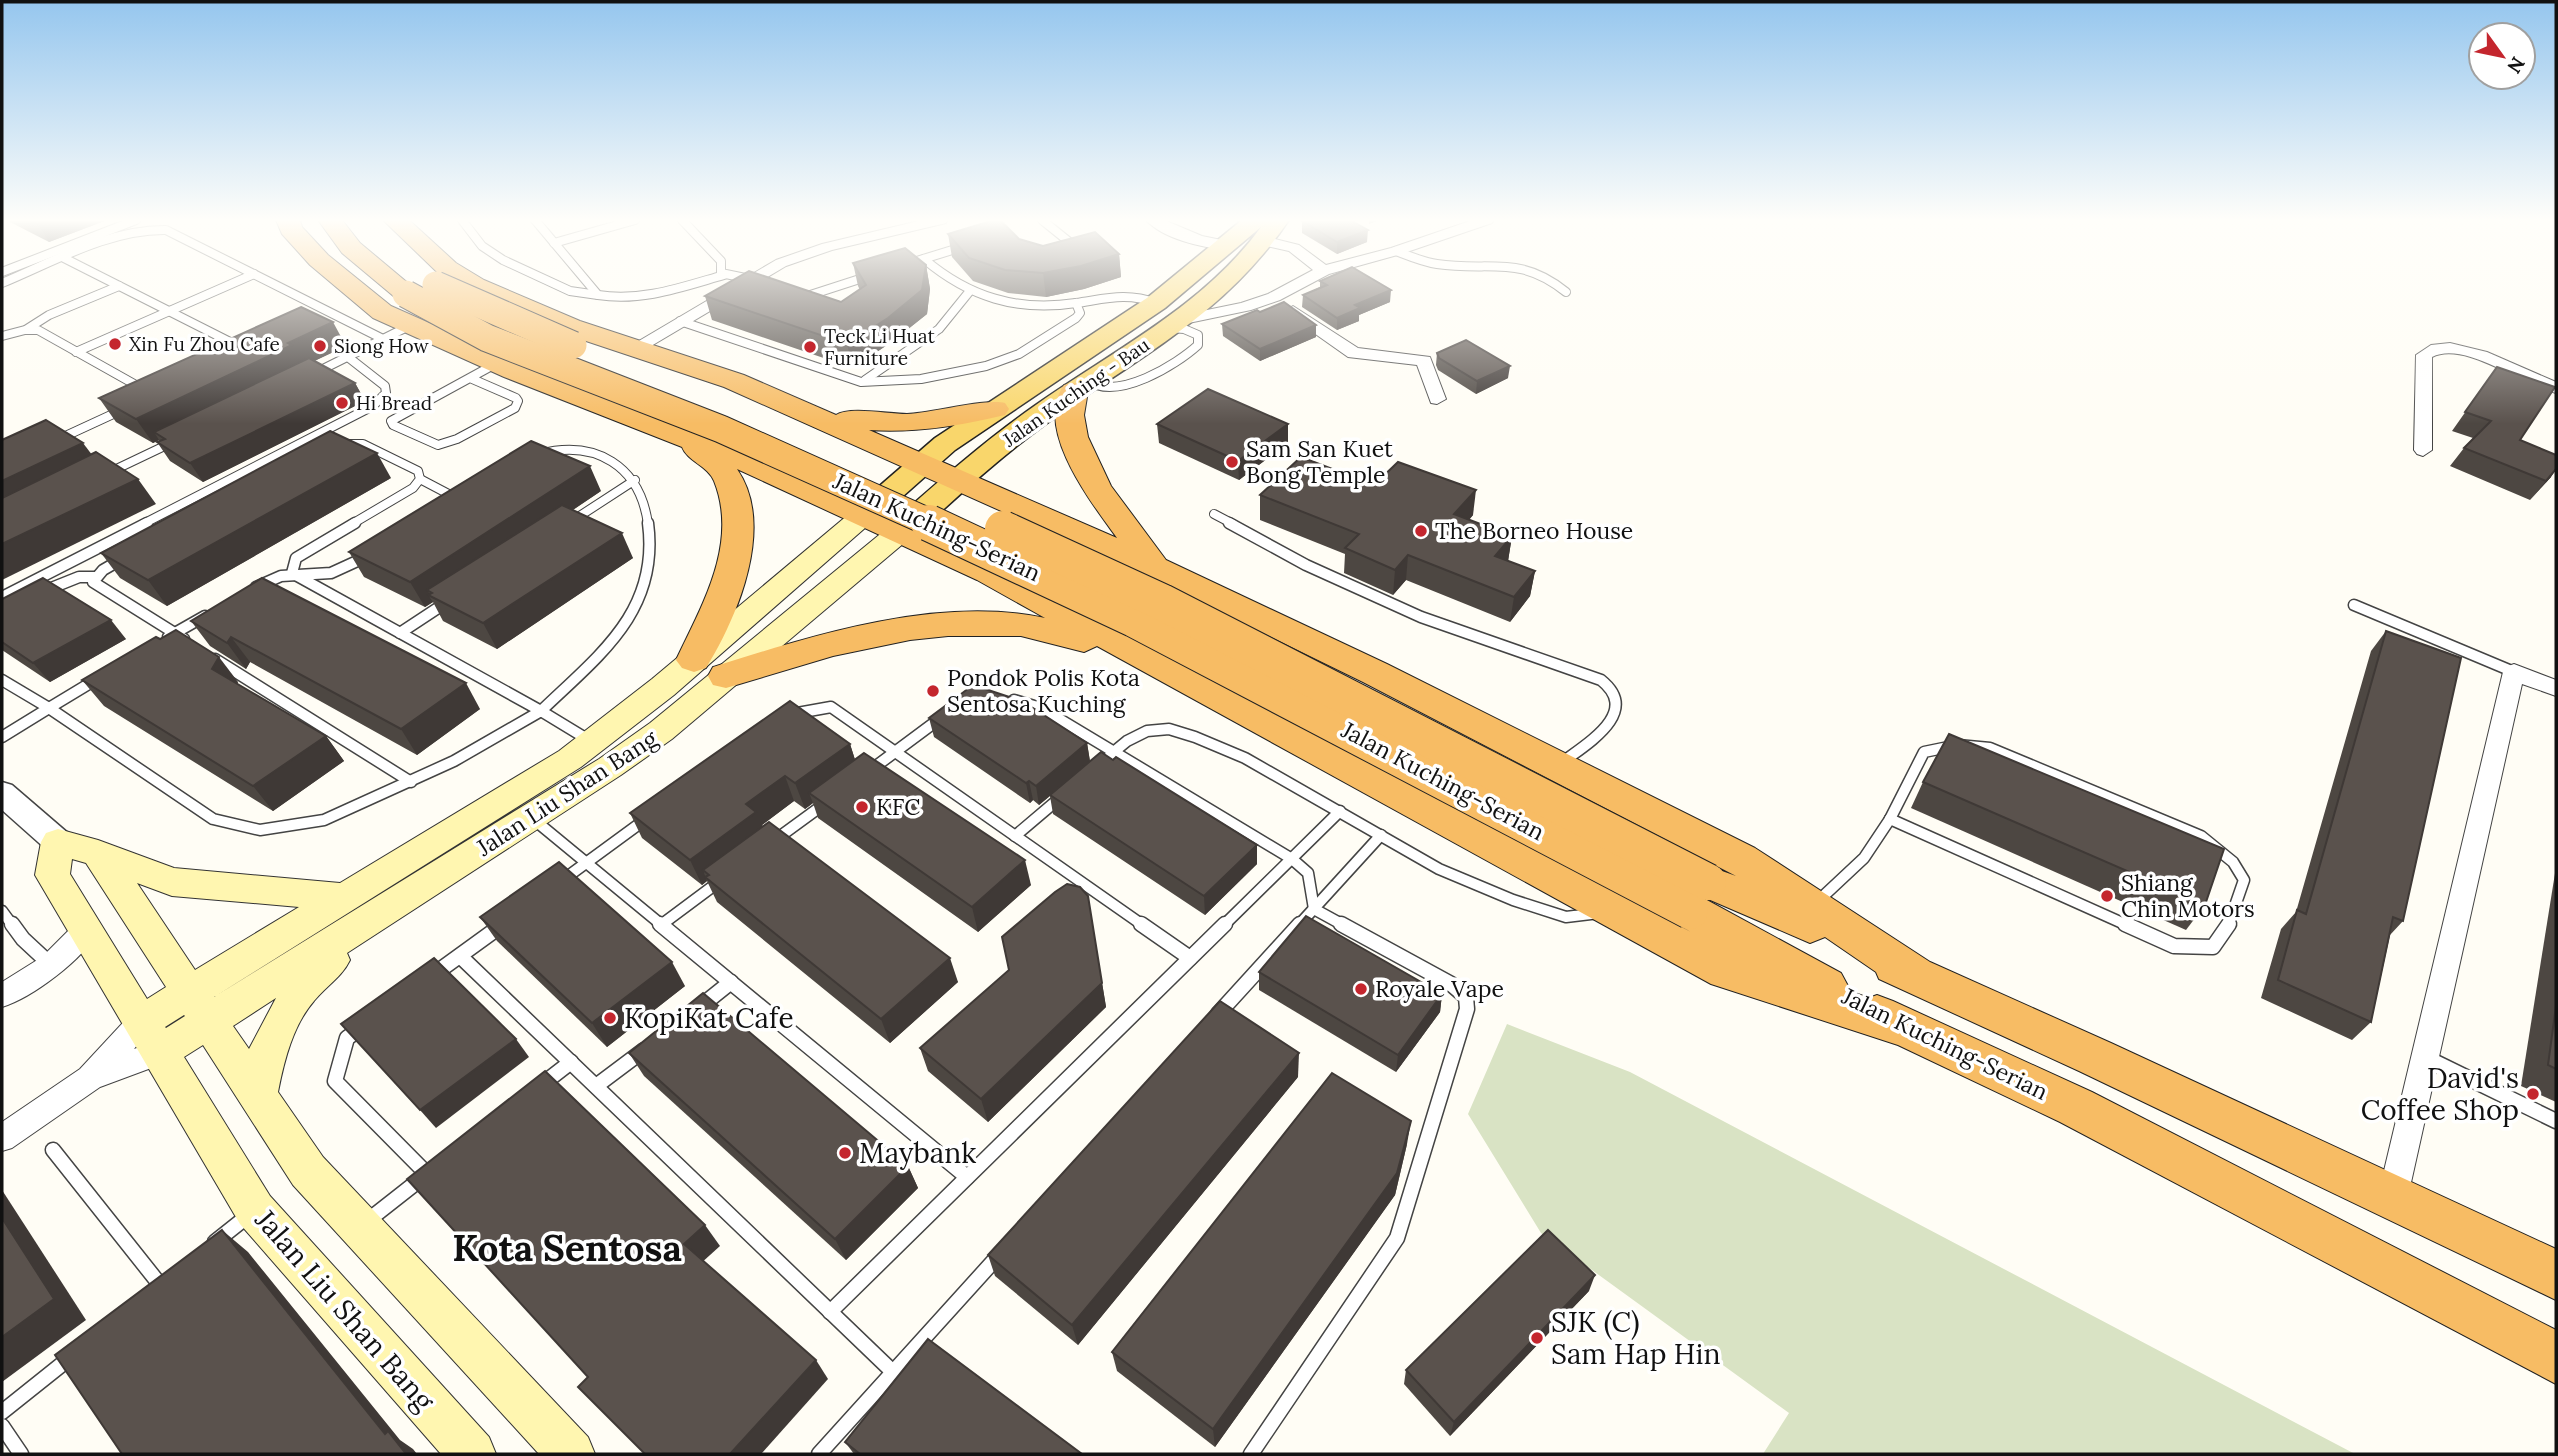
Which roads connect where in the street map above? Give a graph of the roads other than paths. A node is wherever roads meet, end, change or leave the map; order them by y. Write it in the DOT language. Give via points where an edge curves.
graph roads {
  1 [pos="114,288"];
  2 [pos="123,288"];
  3 [pos="222,288"];
  4 [pos="282,288"];
  5 [pos="352,288"];
  6 [pos="388,288"];
  7 [pos="404,288"];
  8 [pos="482,288"];
  9 [pos="562,288"];
  10 [pos="592,288"];
  11 [pos="678,288"];
  12 [pos="745,288"];
  13 [pos="831,288"];
  14 [pos="847,288"];
  15 [pos="961,288"];
  16 [pos="1174,288"];
  17 [pos="1214,288"];
  18 [pos="1290,288"];
  19 [pos="1561,288"];
  20 [pos="968,292"];
  21 [pos="1566,292"];
  22 [pos="787,294"];
  23 [pos="852,294"];
  24 [pos="598,295"];
  25 [pos="1274,296"];
  26 [pos="799,298"];
  27 [pos="809,303"];
  28 [pos="1076,303"];
  29 [pos="1156,303"];
  30 [pos="169,311"];
  31 [pos="409,311"];
  32 [pos="333,314"];
  33 [pos="321,319"];
  34 [pos="680,321"];
  35 [pos="1173,324"];
  36 [pos="25,330"];
  37 [pos="2,336"];
  38 [pos="635,348"];
  39 [pos="76,352"];
  40 [pos="250,352"];
  41 [pos="348,357"];
  42 [pos="483,371"];
  43 [pos="300,380"];
  44 [pos="861,382"];
  45 [pos="1081,386"];
  46 [pos="2556,388"];
  47 [pos="155,395"];
  48 [pos="1437,400"];
  49 [pos="131,406"];
  50 [pos="995,409"];
  51 [pos="809,414"];
  52 [pos="679,436"];
  53 [pos="179,439"];
  54 [pos="49,444"];
  55 [pos="332,448"];
  56 [pos="2423,450"];
  57 [pos="527,458"];
  58 [pos="921,464"];
  59 [pos="96,479"];
  60 [pos="420,479"];
  61 [pos="635,480"];
  62 [pos="958,480"];
  63 [pos="470,492"];
  64 [pos="198,496"];
  65 [pos="458,499"];
  66 [pos="209,502"];
  67 [pos="446,506"];
  68 [pos="1214,514"];
  69 [pos="864,515"];
  70 [pos="567,524"];
  71 [pos="900,532"];
  72 [pos="138,551"];
  73 [pos="376,551"];
  74 [pos="1154,567"];
  75 [pos="292,573"];
  76 [pos="95,577"];
  77 [pos="241,595"];
  78 [pos="2,597"];
  79 [pos="33,597"];
  80 [pos="456,597"];
  81 [pos="2354,605"];
  82 [pos="219,608"];
  83 [pos="174,633"];
  84 [pos="400,633"];
  85 [pos="163,640"];
  86 [pos="198,648"];
  87 [pos="210,656"];
  88 [pos="1142,656"];
  89 [pos="694,660"];
  90 [pos="2514,673"];
  91 [pos="106,674"];
  92 [pos="726,676"];
  93 [pos="2,680"];
  94 [pos="2556,688"];
  95 [pos="1007,698"];
  96 [pos="49,708"];
  97 [pos="541,711"];
  98 [pos="948,712"];
  99 [pos="779,722"];
  100 [pos="2,737"];
  101 [pos="592,742"];
  102 [pos="894,752"];
  103 [pos="1114,752"];
  104 [pos="1104,760"];
  105 [pos="1558,766"];
  106 [pos="861,777"];
  107 [pos="411,782"];
  108 [pos="1074,785"];
  109 [pos="2,793"];
  110 [pos="838,793"];
  111 [pos="661,808"];
  112 [pos="1340,811"];
  113 [pos="531,818"];
  114 [pos="1890,819"];
  115 [pos="1381,835"];
  116 [pos="1015,836"];
  117 [pos="58,842"];
  118 [pos="760,851"];
  119 [pos="98,853"];
  120 [pos="1292,859"];
  121 [pos="586,863"];
  122 [pos="727,876"];
  123 [pos="555,886"];
  124 [pos="343,897"];
  125 [pos="1699,897"];
  126 [pos="1812,907"];
  127 [pos="1314,909"];
  128 [pos="2,911"];
  129 [pos="1615,911"];
  130 [pos="378,915"];
  131 [pos="512,917"];
  132 [pos="661,925"];
  133 [pos="86,930"];
  134 [pos="460,956"];
  135 [pos="1190,958"];
  136 [pos="51,965"];
  137 [pos="1917,977"];
  138 [pos="426,980"];
  139 [pos="731,982"];
  140 [pos="2,996"];
  141 [pos="199,1007"];
  142 [pos="690,1014"];
  143 [pos="370,1021"];
  144 [pos="1898,1026"];
  145 [pos="1204,1030"];
  146 [pos="151,1037"];
  147 [pos="658,1038"];
  148 [pos="2425,1057"];
  149 [pos="571,1062"];
  150 [pos="596,1086"];
  151 [pos="258,1094"];
  152 [pos="527,1097"];
  153 [pos="2556,1121"];
  154 [pos="2,1138"];
  155 [pos="53,1150"];
  156 [pos="967,1177"];
  157 [pos="2393,1196"];
  158 [pos="255,1210"];
  159 [pos="360,1227"];
  160 [pos="1010,1244"];
  161 [pos="203,1252"];
  162 [pos="2556,1275"];
  163 [pos="161,1286"];
  164 [pos="830,1312"];
  165 [pos="87,1345"];
  166 [pos="2556,1358"];
  167 [pos="893,1372"];
  168 [pos="2,1412"];
  169 [pos="2,1426"];
  170 [pos="21,1454"];
  171 [pos="472,1454"];
  172 [pos="571,1454"];
  173 [pos="820,1454"];
  174 [pos="1251,1454"];
  1 -- 36 [label="lane"];
  2 -- 30 [label="lane"];
  3 -- 30 [label="lane"];
  4 -- 32 [label="lane"];
  5 -- 31 [label="highway" via="382,312"];
  6 -- 31 [label="highway, Jalan Kuching-Serian"];
  7 -- 31 [label="highway, Jalan Kuching-Serian"];
  8 -- 38 [label="highway" via="571,327"];
  9 -- 24 [label="lane"];
  10 -- 24 [label="lane"];
  11 -- 24 [label="lane" via="650,296"];
  12 -- 34 [label="street"];
  13 -- 26 [label="lane"];
  14 -- 23 [label="lane"];
  15 -- 20 [label="lane"];
  16 -- 29 [label="main road, Jalan Kuching - Bau"];
  17 -- 35 [label="main road, Jalan Kuching - Bau"];
  18 -- 25 [label="street"];
  19 -- 21 [label="lane"];
  20 -- 28 [label="lane" via="1003,304 1042,307"];
  20 -- 44 [label="lane" via="939,329"];
  22 -- 26 [label="lane"];
  25 -- 35 [label="street"];
  25 -- 48 [label="street" via="1354,352 1424,361"];
  26 -- 27 [label="lane"];
  28 -- 29 [label="lane" via="1124,293"];
  28 -- 44 [label="lane" via="1080,313 1076,318 1018,354 986,366 921,379"];
  29 -- 50 [label="main road, Jalan Kuching - Bau"];
  30 -- 39 [label="lane"];
  30 -- 40 [label="lane"];
  31 -- 32 [label="lane"];
  31 -- 41 [label="lane"];
  31 -- 42 [label="highway"];
  31 -- 125 [label="highway, Jalan Kuching-Serian, bridge" via="721,429 890,504"];
  32 -- 33 [label="lane"];
  34 -- 38 [label="street"];
  34 -- 44 [label="lane"];
  35 -- 45 [label="main road, Jalan Kuching - Bau"];
  35 -- 45 [label="lane" via="1198,335 1198,345 1190,354 1132,384"];
  36 -- 37 [label="lane"];
  36 -- 39 [label="lane" via="38,330"];
  38 -- 51 [label="highway" via="734,381"];
  39 -- 47 [label="lane"];
  41 -- 43 [label="lane"];
  41 -- 64 [label="lane" via="385,386 382,400"];
  42 -- 42 [label="lane" via="396,416 393,425 438,445 515,408 518,401"];
  42 -- 52 [label="highway"];
  45 -- 62 [label="main road, Jalan Kuching - Bau"];
  45 -- 74 [label="highway" via="1070,415 1073,437 1096,488"];
  46 -- 56 [label="street" via="2491,360 2439,348 2424,355"];
  49 -- 54 [label="lane"];
  50 -- 51 [label="highway" via="895,424"];
  50 -- 58 [label="main road, Jalan Kuching - Bau"];
  51 -- 58 [label="highway"];
  52 -- 69 [label="highway"];
  52 -- 89 [label="highway" via="726,474 739,527 731,579"];
  53 -- 59 [label="lane"];
  55 -- 60 [label="lane" via="363,444 418,471"];
  57 -- 61 [label="lane" via="555,449 583,451 613,463"];
  58 -- 62 [label="highway"];
  58 -- 69 [label="main road, Jalan Kuching - Bau"];
  60 -- 65 [label="lane"];
  60 -- 75 [label="lane" via="296,558"];
  61 -- 70 [label="lane"];
  61 -- 97 [label="lane" via="646,515 648,579 619,636"];
  62 -- 71 [label="main road, Jalan Kuching - Bau"];
  62 -- 74 [label="highway"];
  63 -- 65 [label="lane"];
  64 -- 66 [label="lane"];
  64 -- 78 [label="lane"];
  65 -- 67 [label="lane"];
  68 -- 105 [label="lane" via="1306,565 1421,617 1601,680 1616,693 1618,706 1611,722"];
  69 -- 71 [label="highway"];
  69 -- 89 [label="main road, Jalan Liu Shan Bang"];
  71 -- 88 [label="highway" via="989,573"];
  71 -- 92 [label="main road, Jalan Liu Shan Bang"];
  72 -- 76 [label="lane"];
  73 -- 75 [label="lane" via="322,575"];
  74 -- 105 [label="highway"];
  75 -- 77 [label="lane" via="275,576"];
  75 -- 84 [label="lane"];
  76 -- 79 [label="lane" via="79,577"];
  76 -- 83 [label="lane" via="93,582"];
  80 -- 84 [label="lane"];
  81 -- 90 [label="lane"];
  82 -- 83 [label="lane"];
  83 -- 85 [label="lane"];
  83 -- 86 [label="lane"];
  84 -- 97 [label="lane"];
  87 -- 107 [label="lane"];
  88 -- 92 [label="highway" via="1050,630 976,624 886,632"];
  88 -- 129 [label="highway"];
  89 -- 101 [label="main road, Jalan Liu Shan Bang"];
  90 -- 94 [label="street"];
  90 -- 148 [label="street"];
  91 -- 96 [label="lane"];
  92 -- 113 [label="main road, Jalan Liu Shan Bang" via="661,731"];
  93 -- 96 [label="lane"];
  95 -- 103 [label="lane" via="1041,708"];
  96 -- 100 [label="lane"];
  96 -- 107 [label="lane" via="213,819 260,830 324,820"];
  97 -- 101 [label="lane"];
  97 -- 107 [label="lane"];
  98 -- 102 [label="lane"];
  99 -- 102 [label="lane" via="790,714 831,707"];
  101 -- 124 [label="main road, Jalan Liu Shan Bang"];
  102 -- 106 [label="lane"];
  102 -- 116 [label="lane"];
  103 -- 104 [label="lane"];
  103 -- 112 [label="lane" via="1147,731 1169,729 1245,758"];
  103 -- 120 [label="lane"];
  105 -- 126 [label="highway" via="1741,859"];
  108 -- 116 [label="lane"];
  109 -- 117 [label="street"];
  110 -- 118 [label="lane"];
  111 -- 121 [label="lane"];
  112 -- 115 [label="lane"];
  112 -- 120 [label="lane"];
  113 -- 121 [label="lane"];
  113 -- 130 [label="main road, Jalan Liu Shan Bang"];
  114 -- 114 [label="lane" via="2174,946 2213,947 2227,930 2244,880 2233,862 2201,836 1990,748 1958,745 1924,752"];
  114 -- 126 [label="lane" via="1864,858"];
  115 -- 127 [label="lane"];
  115 -- 129 [label="lane" via="1439,869 1513,900 1566,917"];
  116 -- 135 [label="lane"];
  117 -- 119 [label="main road"];
  117 -- 133 [label="main road, Jalan Liu Shan Bang" via="52,874"];
  119 -- 124 [label="main road" via="172,882"];
  119 -- 141 [label="main road"];
  120 -- 127 [label="lane" via="1308,873"];
  120 -- 135 [label="lane"];
  121 -- 123 [label="lane"];
  121 -- 132 [label="lane"];
  122 -- 132 [label="lane"];
  124 -- 141 [label="main road, Jalan Liu Shan Bang"];
  125 -- 137 [label="highway, Jalan Kuching-Serian" via="1796,919"];
  125 -- 144 [label="highway, Jalan Kuching-Serian"];
  126 -- 137 [label="highway"];
  127 -- 145 [label="lane"];
  127 -- 174 [label="lane" via="1451,984 1466,997 1467,1009 1397,1238"];
  128 -- 136 [label="lane"];
  129 -- 144 [label="highway" via="1726,971"];
  130 -- 141 [label="main road, Jalan Liu Shan Bang"];
  130 -- 151 [label="main road" via="299,991 267,1051"];
  131 -- 134 [label="lane"];
  132 -- 139 [label="lane"];
  133 -- 136 [label="street"];
  133 -- 146 [label="main road, Jalan Liu Shan Bang"];
  134 -- 138 [label="lane"];
  134 -- 149 [label="lane"];
  135 -- 156 [label="lane"];
  136 -- 140 [label="street"];
  137 -- 157 [label="highway, Jalan Kuching-Serian"];
  139 -- 142 [label="lane"];
  139 -- 156 [label="lane"];
  141 -- 146 [label="main road, Jalan Liu Shan Bang"];
  141 -- 151 [label="main road"];
  143 -- 159 [label="lane" via="348,1038 335,1081 433,1170"];
  144 -- 166 [label="highway, Jalan Kuching-Serian" via="2076,1107"];
  146 -- 154 [label="street"];
  146 -- 158 [label="main road, Jalan Liu Shan Bang"];
  147 -- 150 [label="lane"];
  148 -- 153 [label="lane"];
  148 -- 157 [label="street"];
  149 -- 150 [label="lane"];
  149 -- 152 [label="lane"];
  150 -- 164 [label="lane"];
  151 -- 159 [label="main road" via="309,1171"];
  155 -- 163 [label="lane"];
  156 -- 164 [label="lane"];
  157 -- 162 [label="highway, Jalan Kuching-Serian"];
  158 -- 161 [label="lane"];
  158 -- 171 [label="main road, Jalan Liu Shan Bang"];
  159 -- 172 [label="main road"];
  160 -- 167 [label="lane"];
  164 -- 167 [label="lane"];
  165 -- 168 [label="lane"];
  167 -- 173 [label="lane"];
  169 -- 170 [label="lane"];
}
